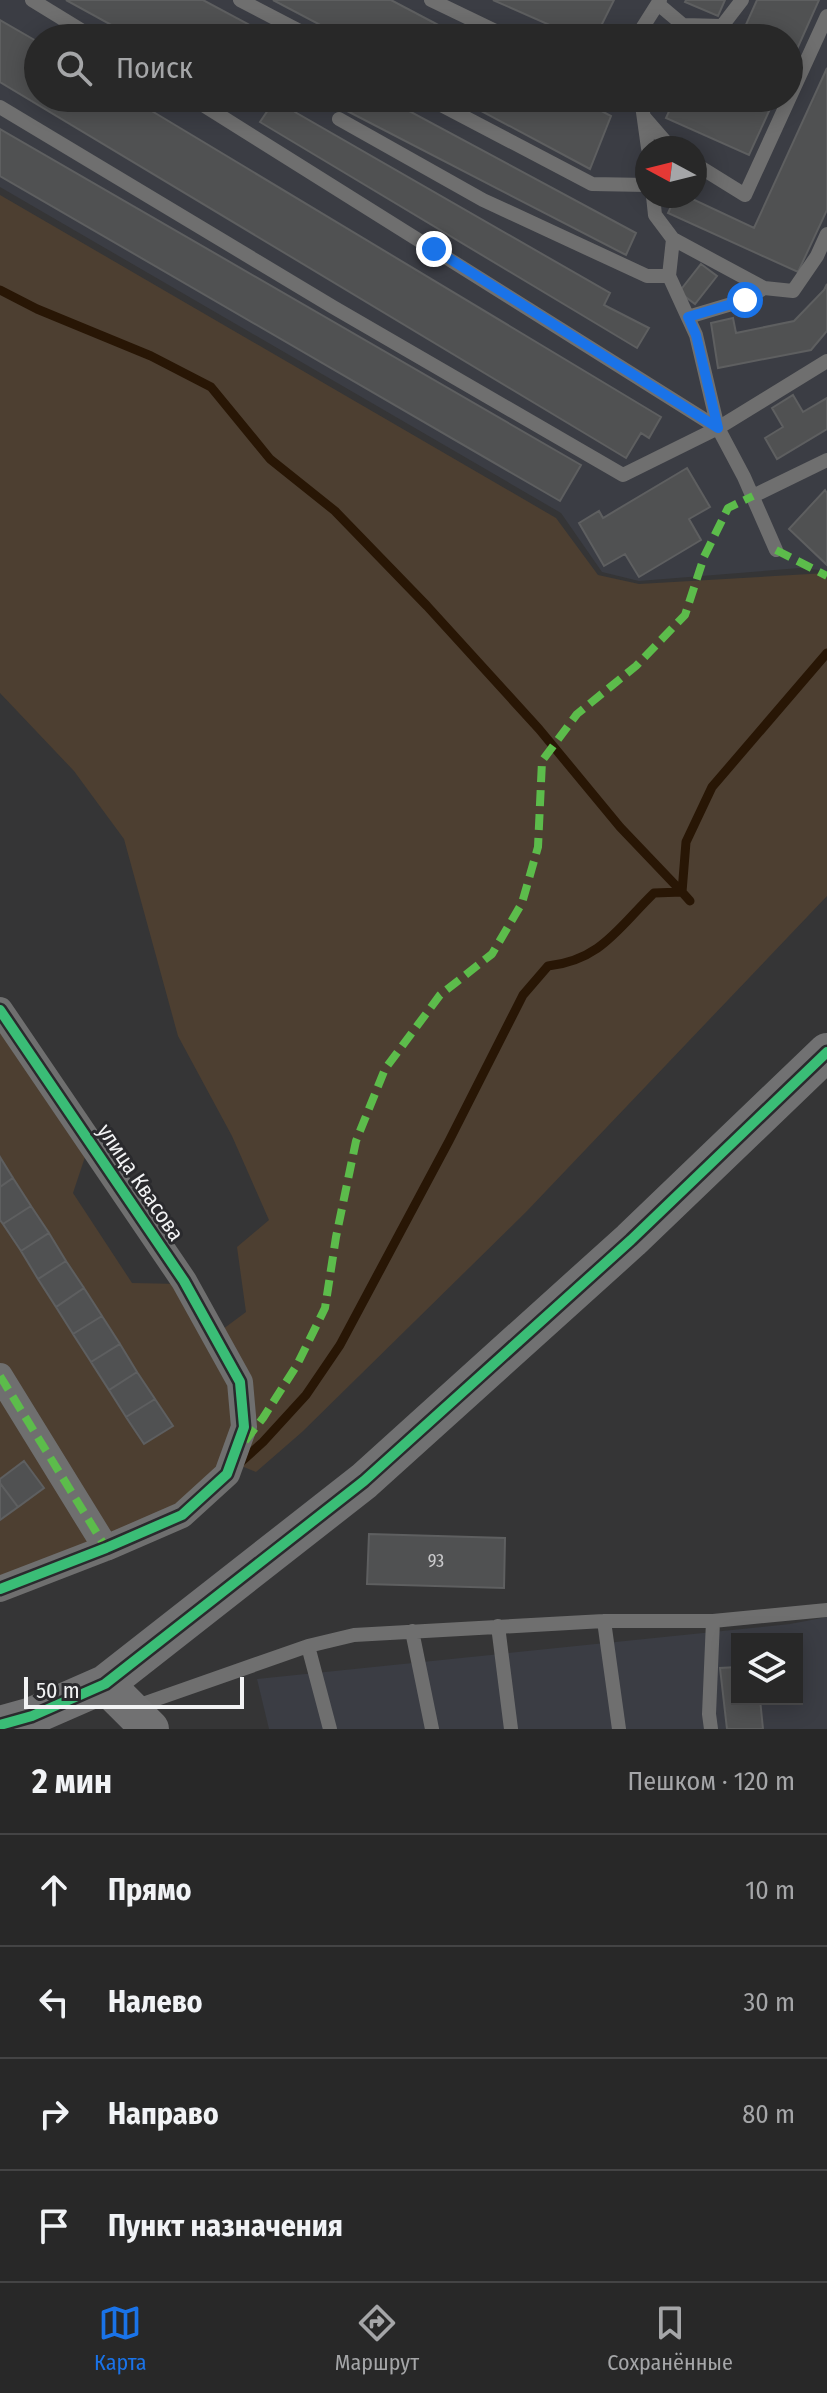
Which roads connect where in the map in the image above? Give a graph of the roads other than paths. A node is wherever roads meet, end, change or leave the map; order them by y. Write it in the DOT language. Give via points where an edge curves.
graph roads {
  1 [pos="32,0"];
  2 [pos="240,0"];
  3 [pos="431,0"];
  4 [pos="742,0"];
  5 [pos="659,2"];
  6 [pos="827,16"];
  7 [pos="71,24"];
  8 [pos="286,24"];
  9 [pos="481,24"];
  10 [pos="645,24"];
  11 [pos="682,24"];
  12 [pos="724,24"];
  13 [pos="803,68"];
  14 [pos="0,107"];
  15 [pos="214,112"];
  16 [pos="455,112"];
  17 [pos="643,112"];
  18 [pos="783,112"];
  19 [pos="644,117"];
  20 [pos="339,119"];
  21 [pos="646,136"];
  22 [pos="661,136"];
  23 [pos="707,171"];
  24 [pos="635,185"];
  25 [pos="654,208"];
  26 [pos="827,234"];
  27 [pos="673,239"];
  28 [pos="669,276"];
  29 [pos="764,288"];
  30 [pos="688,317"];
  31 [pos="827,361"];
  32 [pos="718,428"];
  33 [pos="827,460"];
  34 [pos="753,496"];
  35 [pos="776,550"];
  36 [pos="0,1010"];
  37 [pos="827,1052"];
  38 [pos="2,1382"];
  39 [pos="106,1548"];
  40 [pos="0,1589"];
  41 [pos="827,1610"];
  42 [pos="604,1621"];
  43 [pos="713,1621"];
  44 [pos="498,1626"];
  45 [pos="412,1631"];
  46 [pos="308,1646"];
  47 [pos="128,1707"];
  48 [pos="16,1721"];
  49 [pos="330,1729"];
  50 [pos="432,1729"];
  51 [pos="511,1729"];
  52 [pos="619,1729"];
  53 [pos="711,1729"];
  1 -- 7 [label="lane"];
  2 -- 8 [label="lane"];
  3 -- 9 [label="lane"];
  4 -- 12 [label="lane"];
  5 -- 10 [label="lane"];
  5 -- 11 [label="lane"];
  6 -- 13 [label="lane"];
  14 -- 32 [label="lane" via="623,475"];
  15 -- 32 [label="lane"];
  16 -- 24 [label="lane" via="592,184"];
  17 -- 19 [label="lane"];
  18 -- 23 [label="lane" via="745,195"];
  19 -- 21 [label="lane"];
  19 -- 22 [label="lane"];
  20 -- 28 [label="lane" via="483,200 647,276"];
  25 -- 27 [label="lane"];
  26 -- 29 [label="lane" via="793,291"];
  27 -- 28 [label="lane"];
  27 -- 29 [label="lane"];
  28 -- 30 [label="lane"];
  29 -- 30 [label="lane" via="745,300"];
  30 -- 32 [label="lane"];
  31 -- 32 [label="lane"];
  32 -- 34 [label="lane"];
  33 -- 34 [label="lane"];
  34 -- 35 [label="lane"];
  36 -- 39 [label="street, улица Квасова" via="184,1281 240,1382 244,1427 227,1474 182,1515"];
  37 -- 47 [label="street"];
  38 -- 39 [label="street"];
  39 -- 40 [label="street"];
  41 -- 43 [label="lane"];
  42 -- 43 [label="lane"];
  42 -- 44 [label="lane"];
  42 -- 52 [label="lane"];
  43 -- 53 [label="lane"];
  44 -- 45 [label="lane"];
  44 -- 51 [label="lane"];
  45 -- 46 [label="lane" via="354,1635"];
  45 -- 50 [label="lane"];
  46 -- 47 [label="lane"];
  46 -- 49 [label="lane"];
  47 -- 48 [label="street"];
}
